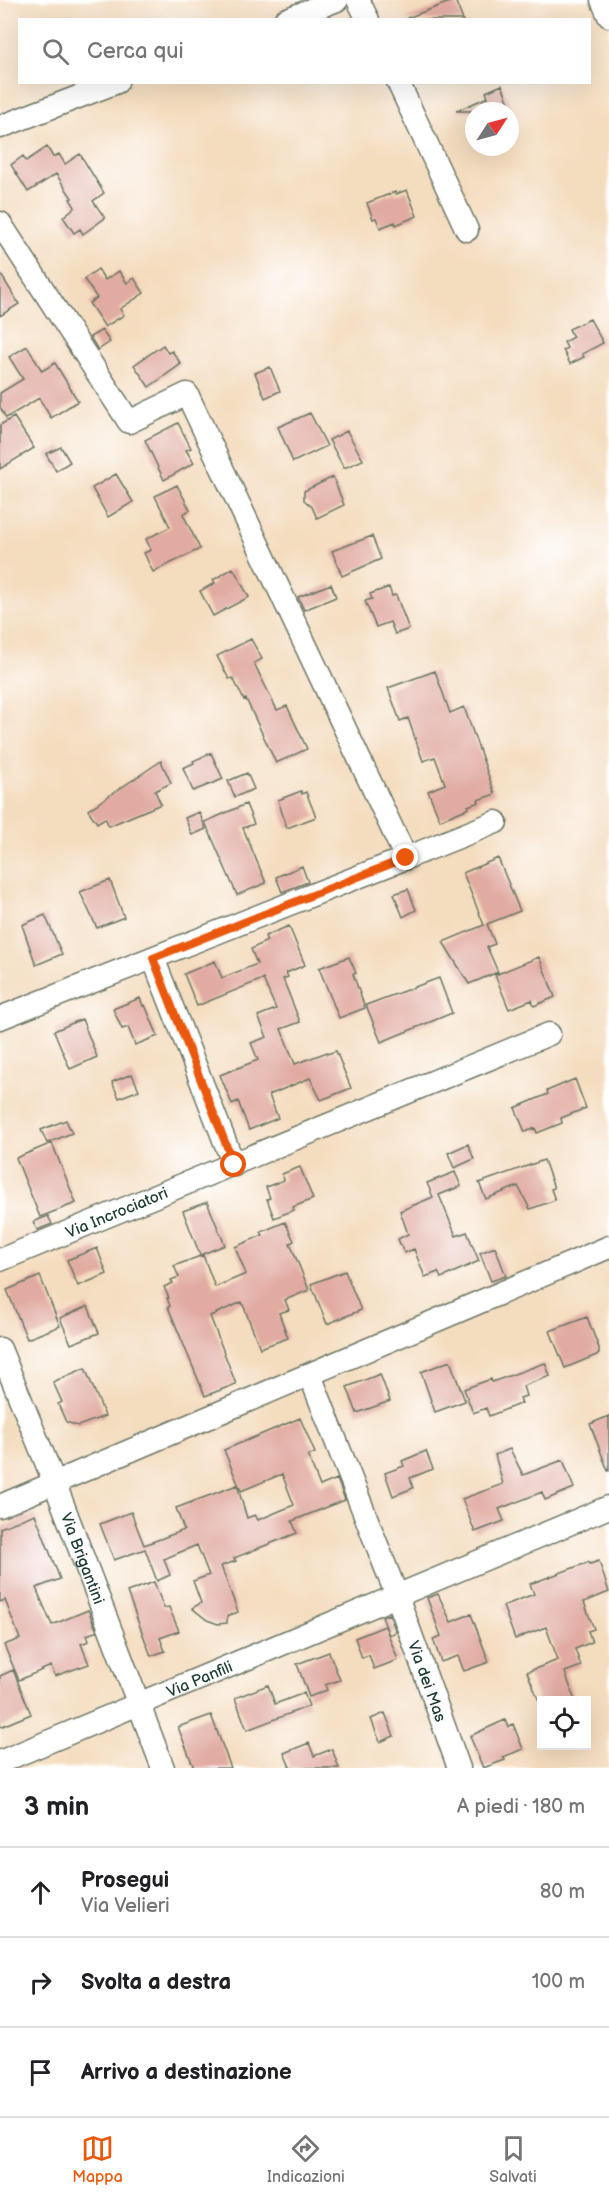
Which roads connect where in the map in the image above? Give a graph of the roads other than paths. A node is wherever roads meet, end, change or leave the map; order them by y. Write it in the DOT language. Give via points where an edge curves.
graph roads {
  1 [pos="337,0"];
  2 [pos="358,0"];
  3 [pos="602,0"];
  4 [pos="609,16"];
  5 [pos="290,18"];
  6 [pos="367,18"];
  7 [pos="112,84"];
  8 [pos="399,84"];
  9 [pos="0,127"];
  10 [pos="0,224"];
  11 [pos="467,230"];
  12 [pos="496,822"];
  13 [pos="406,858"];
  14 [pos="153,958"];
  15 [pos="0,1018"];
  16 [pos="549,1034"];
  17 [pos="234,1165"];
  18 [pos="609,1247"];
  19 [pos="0,1260"];
  20 [pos="0,1349"];
  21 [pos="310,1375"];
  22 [pos="55,1484"];
  23 [pos="0,1506"];
  24 [pos="609,1507"];
  25 [pos="397,1596"];
  26 [pos="139,1704"];
  27 [pos="0,1761"];
  28 [pos="163,1768"];
  29 [pos="459,1768"];
  1 -- 5 [label="street"];
  2 -- 6 [label="street"];
  3 -- 4 [label="street"];
  7 -- 9 [label="street"];
  8 -- 11 [label="street"];
  10 -- 13 [label="street" via="129,422 187,394"];
  12 -- 13 [label="street"];
  13 -- 14 [label="street"];
  14 -- 15 [label="street"];
  14 -- 17 [label="street"];
  16 -- 17 [label="street, Via Incrociatori"];
  17 -- 19 [label="street, Via Incrociatori"];
  18 -- 21 [label="street"];
  20 -- 22 [label="street, Via Brigantini"];
  21 -- 22 [label="street"];
  21 -- 25 [label="street, Via dei Mas"];
  22 -- 23 [label="street"];
  22 -- 26 [label="street, Via Brigantini"];
  24 -- 25 [label="street, Via Panfili"];
  25 -- 26 [label="street, Via Panfili"];
  25 -- 29 [label="street, Via dei Mas"];
  26 -- 27 [label="street, Via Panfili"];
  26 -- 28 [label="street, Via Brigantini"];
}
